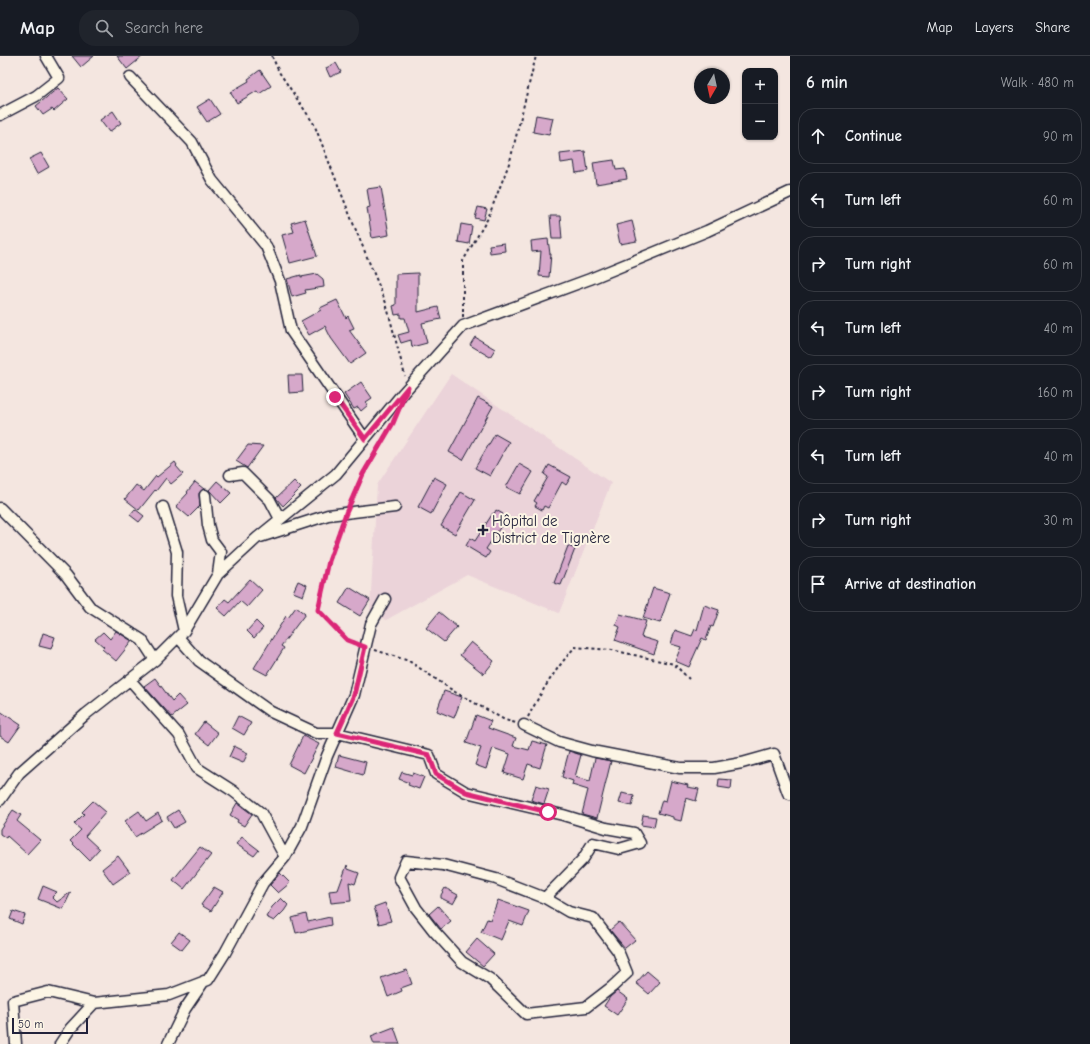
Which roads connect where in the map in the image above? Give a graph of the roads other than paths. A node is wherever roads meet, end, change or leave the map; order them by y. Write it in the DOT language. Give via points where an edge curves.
graph roads {
  1 [pos="46,56"];
  2 [pos="130,77"];
  3 [pos="0,115"];
  4 [pos="790,192"];
  5 [pos="365,439"];
  6 [pos="230,475"];
  7 [pos="205,494"];
  8 [pos="163,507"];
  9 [pos="395,507"];
  10 [pos="0,508"];
  11 [pos="280,519"];
  12 [pos="256,538"];
  13 [pos="218,574"];
  14 [pos="385,599"];
  15 [pos="181,634"];
  16 [pos="155,660"];
  17 [pos="130,680"];
  18 [pos="524,724"];
  19 [pos="337,733"];
  20 [pos="790,794"];
  21 [pos="0,800"];
  22 [pos="285,857"];
  23 [pos="545,898"];
  24 [pos="204,981"];
  25 [pos="94,1004"];
  26 [pos="16,1044"];
  27 [pos="60,1044"];
  28 [pos="168,1044"];
  1 -- 3 [label="street" via="59,78 36,96"];
  2 -- 5 [label="street" via="192,142 212,180 266,246 280,281 291,331"];
  4 -- 5 [label="street" via="707,231 590,279 463,326"];
  5 -- 11 [label="street" via="336,474"];
  6 -- 11 [label="street" via="243,473 270,500"];
  7 -- 13 [label="street" via="212,540 221,552"];
  8 -- 15 [label="street" via="177,552 176,596"];
  9 -- 12 [label="street" via="328,515"];
  10 -- 16 [label="street" via="66,575 90,607 142,640"];
  11 -- 12 [label="street"];
  12 -- 13 [label="street"];
  13 -- 15 [label="street"];
  14 -- 19 [label="street" via="371,624 354,695"];
  15 -- 16 [label="street"];
  15 -- 19 [label="street" via="199,662 272,712 316,733"];
  16 -- 17 [label="street"];
  17 -- 21 [label="street" via="86,714 19,773"];
  17 -- 22 [label="street" via="179,735 197,768 261,813"];
  18 -- 20 [label="street" via="559,742 680,768 714,768 774,754"];
  19 -- 22 [label="street" via="302,826"];
  19 -- 23 [label="street" via="429,755 436,774 466,792 634,834 640,843 619,849 593,843 583,859"];
  22 -- 24 [label="street" via="263,883 225,954 208,980"];
  23 -- 23 [label="street" via="569,912 593,918 618,951 627,972 586,1007 526,1014 490,979 462,962 421,914 399,877 406,861 443,865 496,879"];
  24 -- 25 [label="street" via="169,995"];
  24 -- 28 [label="street" via="185,1009"];
  25 -- 26 [label="street" via="48,992 13,1001"];
  25 -- 27 [label="street" via="70,1029"];
}
